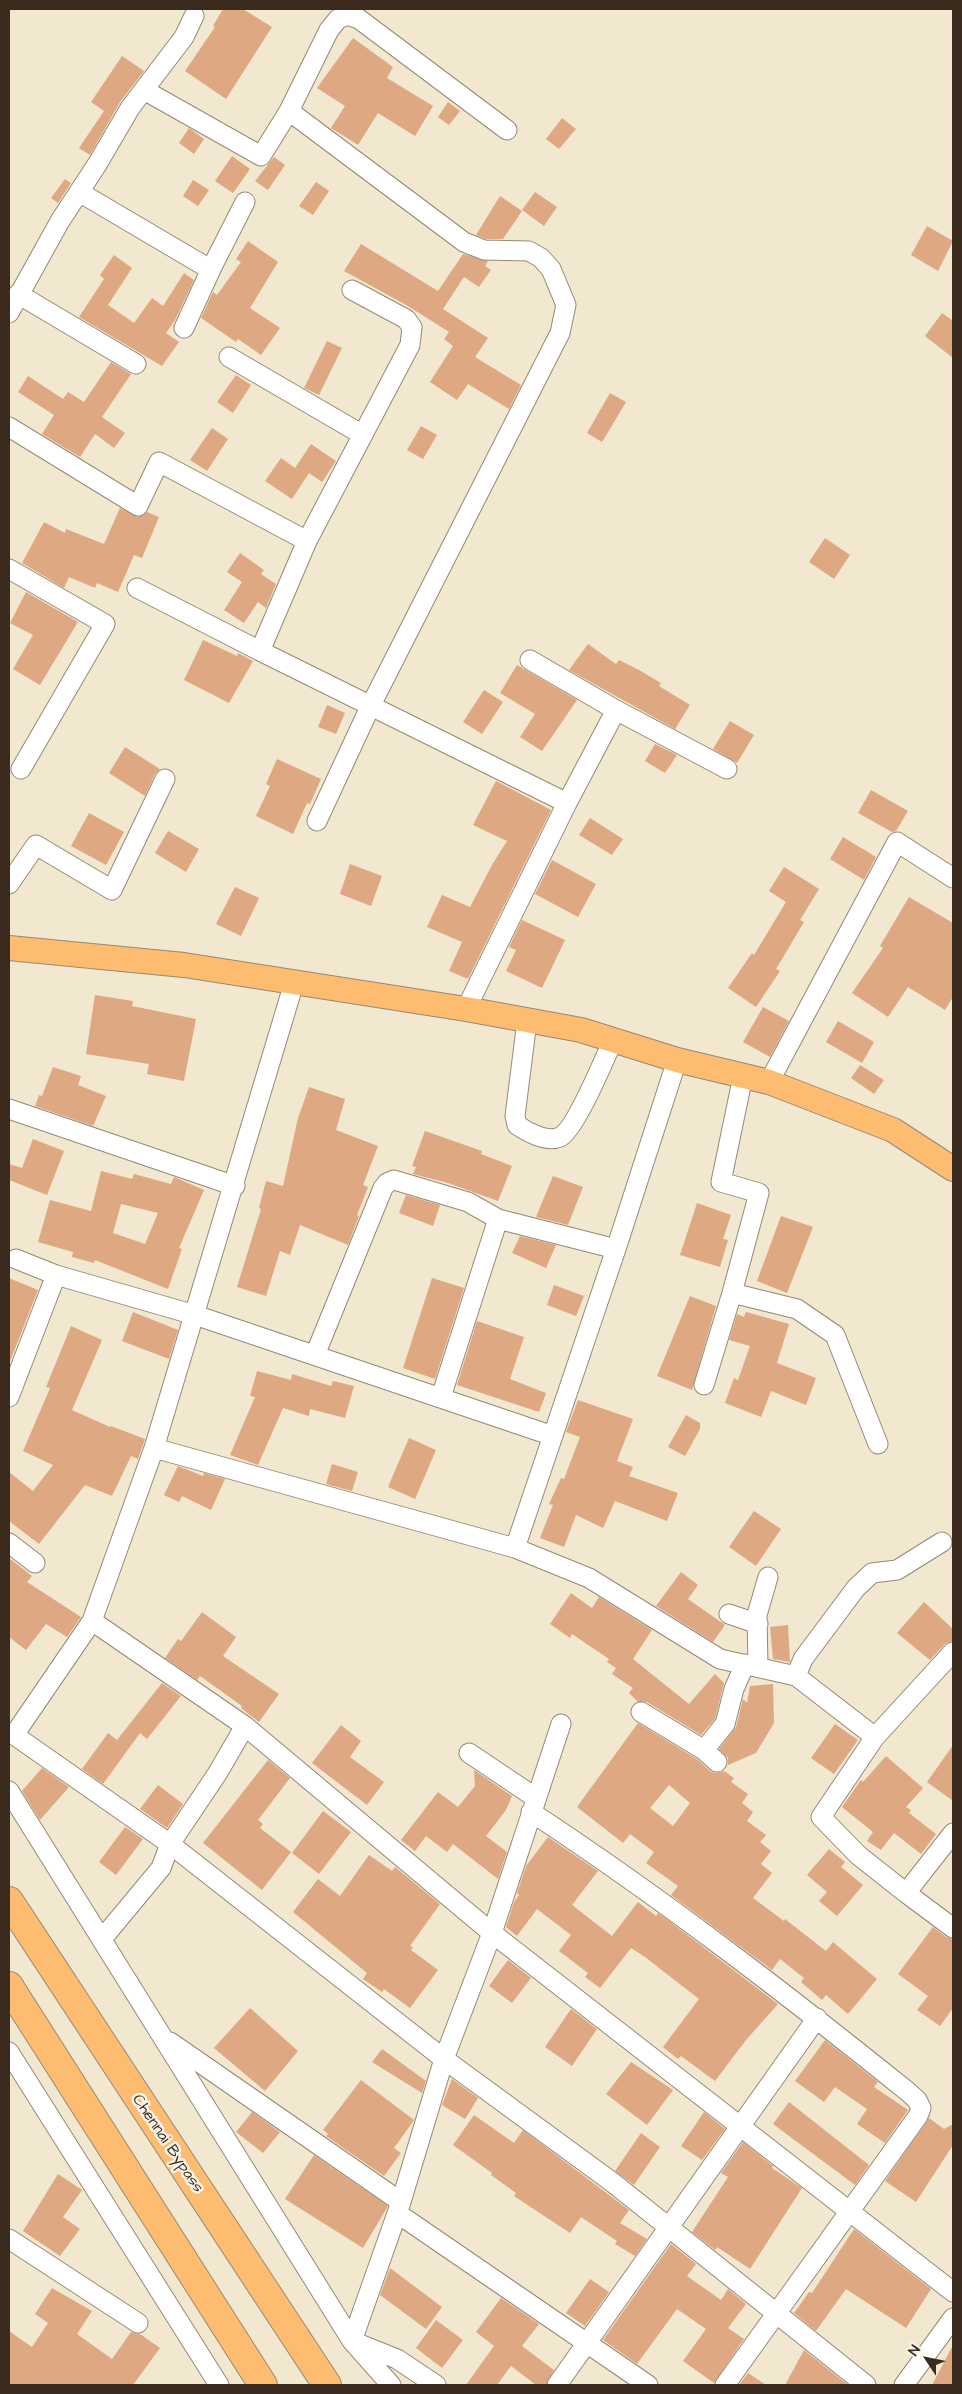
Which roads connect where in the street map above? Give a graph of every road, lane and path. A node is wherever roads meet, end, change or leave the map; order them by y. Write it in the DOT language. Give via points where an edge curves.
graph roads {
  1 [pos="194,16"];
  2 [pos="144,90"];
  3 [pos="289,111"];
  4 [pos="507,130"];
  5 [pos="79,192"];
  6 [pos="245,202"];
  7 [pos="212,267"];
  8 [pos="352,290"];
  9 [pos="18,294"];
  10 [pos="9,313"];
  11 [pos="184,328"];
  12 [pos="229,357"];
  13 [pos="136,364"];
  14 [pos="9,427"];
  15 [pos="363,435"];
  16 [pos="307,541"];
  17 [pos="9,569"];
  18 [pos="137,588"];
  19 [pos="260,651"];
  20 [pos="530,660"];
  21 [pos="370,707"];
  22 [pos="616,710"];
  23 [pos="22,769"];
  24 [pos="727,769"];
  25 [pos="165,779"];
  26 [pos="567,802"];
  27 [pos="317,821"];
  28 [pos="953,878"];
  29 [pos="9,884"];
  30 [pos="9,948"];
  31 [pos="294,983"];
  32 [pos="466,1009"];
  33 [pos="527,1021"];
  34 [pos="613,1040"];
  35 [pos="677,1060"];
  36 [pos="742,1076"];
  37 [pos="770,1082"];
  38 [pos="9,1108"];
  39 [pos="953,1169"];
  40 [pos="235,1186"];
  41 [pos="498,1219"];
  42 [pos="616,1249"];
  43 [pos="16,1259"];
  44 [pos="56,1275"];
  45 [pos="732,1293"];
  46 [pos="195,1315"];
  47 [pos="315,1356"];
  48 [pos="704,1385"];
  49 [pos="9,1397"];
  50 [pos="441,1397"];
  51 [pos="553,1436"];
  52 [pos="878,1444"];
  53 [pos="154,1448"];
  54 [pos="942,1542"];
  55 [pos="9,1543"];
  56 [pos="515,1548"];
  57 [pos="35,1563"];
  58 [pos="768,1578"];
  59 [pos="729,1614"];
  60 [pos="92,1621"];
  61 [pos="758,1624"];
  62 [pos="953,1652"];
  63 [pos="752,1666"];
  64 [pos="796,1676"];
  65 [pos="641,1712"];
  66 [pos="561,1724"];
  67 [pos="245,1726"];
  68 [pos="875,1737"];
  69 [pos="469,1753"];
  70 [pos="9,1791"];
  71 [pos="534,1805"];
  72 [pos="953,1833"];
  73 [pos="170,1844"];
  74 [pos="906,1893"];
  75 [pos="9,1901"];
  76 [pos="953,1928"];
  77 [pos="492,1933"];
  78 [pos="102,1939"];
  79 [pos="9,1986"];
  80 [pos="816,2018"];
  81 [pos="163,2037"];
  82 [pos="9,2052"];
  83 [pos="444,2059"];
  84 [pos="740,2127"];
  85 [pos="399,2208"];
  86 [pos="850,2210"];
  87 [pos="668,2229"];
  88 [pos="9,2239"];
  89 [pos="953,2292"];
  90 [pos="777,2313"];
  91 [pos="953,2318"];
  92 [pos="138,2323"];
  93 [pos="352,2341"];
  94 [pos="588,2344"];
  95 [pos="219,2385"];
  96 [pos="263,2385"];
  97 [pos="327,2385"];
  98 [pos="390,2385"];
  99 [pos="436,2385"];
  100 [pos="557,2385"];
  101 [pos="648,2385"];
  102 [pos="725,2385"];
  103 [pos="866,2385"];
  104 [pos="904,2385"];
  1 -- 2 [label="street" via="184,37"];
  2 -- 3 [label="street" via="262,156"];
  2 -- 5 [label="street"];
  3 -- 4 [label="street" via="329,30 338,19 347,15 359,19"];
  3 -- 21 [label="street" via="464,242 484,250 529,251 541,258 551,269 566,306 560,333"];
  5 -- 7 [label="street" via="201,266"];
  5 -- 9 [label="street"];
  6 -- 7 [label="street"];
  7 -- 11 [label="street"];
  8 -- 15 [label="street" via="406,319 412,327 410,345"];
  9 -- 10 [label="street"];
  9 -- 13 [label="street"];
  12 -- 15 [label="street"];
  14 -- 16 [label="street" via="138,506 159,462"];
  15 -- 16 [label="street"];
  16 -- 19 [label="street"];
  17 -- 23 [label="street" via="105,624"];
  18 -- 19 [label="street"];
  19 -- 21 [label="street"];
  20 -- 22 [label="street"];
  21 -- 26 [label="street"];
  21 -- 27 [label="street"];
  22 -- 24 [label="street"];
  22 -- 26 [label="street"];
  25 -- 29 [label="street" via="112,890 36,845"];
  26 -- 32 [label="street"];
  28 -- 37 [label="street" via="897,842"];
  30 -- 31 [label="main road" via="184,965"];
  31 -- 32 [label="main road"];
  31 -- 40 [label="street"];
  32 -- 33 [label="main road"];
  33 -- 34 [label="main road" via="581,1030"];
  33 -- 34 [label="street" via="515,1116 517,1125 526,1131 549,1138 559,1137 567,1131"];
  34 -- 35 [label="main road"];
  35 -- 36 [label="main road"];
  35 -- 42 [label="street"];
  36 -- 37 [label="main road"];
  36 -- 45 [label="street" via="721,1182 759,1193"];
  37 -- 39 [label="main road" via="893,1130"];
  38 -- 40 [label="street"];
  40 -- 46 [label="street"];
  41 -- 42 [label="street"];
  41 -- 47 [label="street" via="468,1202 394,1180 387,1183"];
  41 -- 50 [label="street"];
  42 -- 51 [label="street"];
  43 -- 44 [label="street"];
  44 -- 46 [label="street"];
  44 -- 49 [label="street"];
  45 -- 48 [label="street"];
  45 -- 52 [label="street" via="797,1309 834,1335"];
  46 -- 47 [label="street"];
  46 -- 53 [label="street"];
  47 -- 50 [label="street"];
  50 -- 51 [label="street"];
  51 -- 56 [label="street"];
  53 -- 56 [label="street"];
  53 -- 60 [label="street"];
  54 -- 64 [label="street" via="897,1570 872,1573 856,1588 803,1659"];
  55 -- 57 [label="street"];
  56 -- 63 [label="street" via="589,1578 720,1659"];
  58 -- 61 [label="street" via="757,1614"];
  59 -- 61 [label="street"];
  60 -- 67 [label="street"];
  60 -- 73 [label="street" via="14,1735"];
  61 -- 63 [label="street"];
  62 -- 68 [label="street"];
  63 -- 64 [label="street"];
  63 -- 65 [label="street" via="734,1689 725,1724 711,1756"];
  64 -- 68 [label="street"];
  66 -- 71 [label="street"];
  67 -- 73 [label="street"];
  67 -- 77 [label="street"];
  68 -- 74 [label="street" via="821,1817 858,1854"];
  69 -- 71 [label="street"];
  70 -- 78 [label="street"];
  71 -- 77 [label="street"];
  71 -- 80 [label="street"];
  72 -- 74 [label="street"];
  73 -- 78 [label="street" via="161,1868"];
  73 -- 83 [label="street"];
  74 -- 76 [label="street"];
  75 -- 97 [label="highway, Chennai Bypass"];
  77 -- 83 [label="street"];
  77 -- 84 [label="street"];
  78 -- 81 [label="street"];
  79 -- 96 [label="highway"];
  80 -- 84 [label="street"];
  80 -- 86 [label="street" via="907,2091 921,2108"];
  81 -- 85 [label="street"];
  81 -- 93 [label="street"];
  82 -- 95 [label="street"];
  83 -- 85 [label="street"];
  83 -- 87 [label="street" via="612,2182"];
  84 -- 86 [label="street"];
  84 -- 87 [label="street"];
  85 -- 93 [label="street"];
  85 -- 94 [label="street"];
  86 -- 89 [label="street"];
  86 -- 90 [label="street"];
  87 -- 90 [label="street"];
  87 -- 94 [label="street"];
  88 -- 92 [label="street"];
  90 -- 102 [label="street"];
  90 -- 103 [label="street"];
  91 -- 104 [label="street"];
  93 -- 98 [label="street"];
  93 -- 99 [label="street" via="397,2359"];
  94 -- 100 [label="street"];
  94 -- 101 [label="street"];
}
